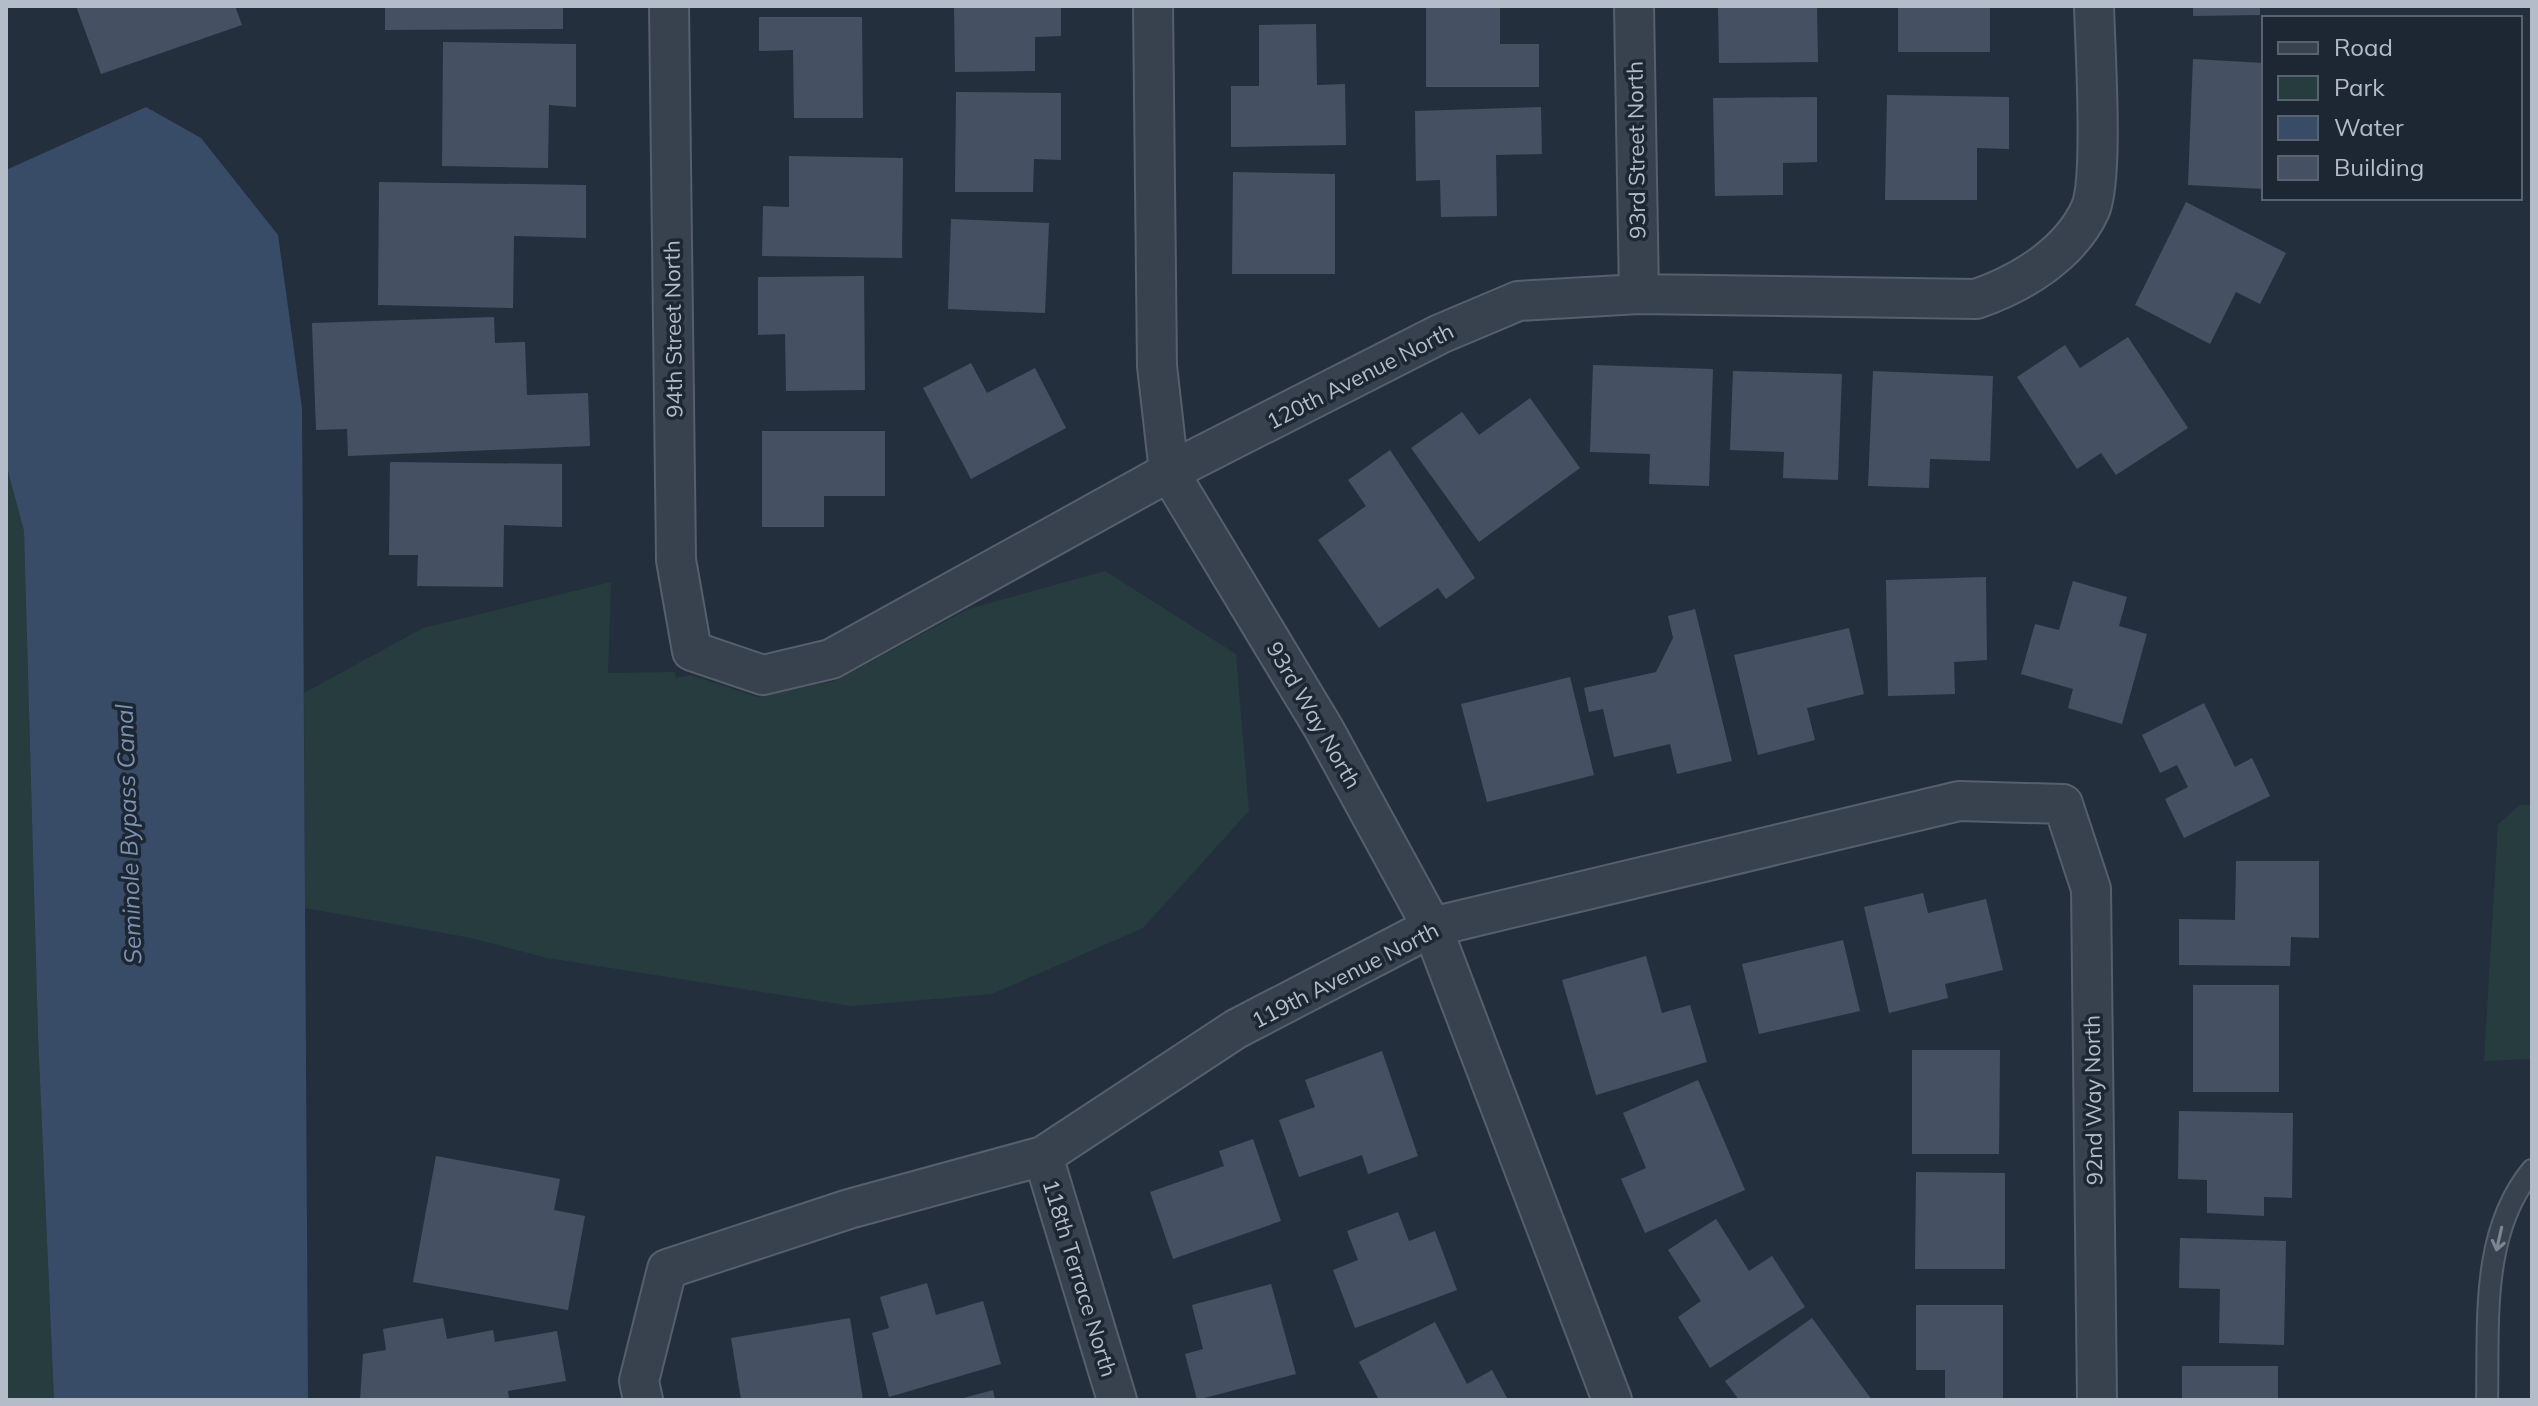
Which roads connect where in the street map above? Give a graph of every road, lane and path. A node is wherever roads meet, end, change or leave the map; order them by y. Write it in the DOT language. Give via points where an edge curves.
graph roads {
  1 [pos="669,6"];
  2 [pos="1153,6"];
  3 [pos="1634,6"];
  4 [pos="2094,6"];
  5 [pos="1639,294"];
  6 [pos="1169,472"];
  7 [pos="692,651"];
  8 [pos="2063,804"];
  9 [pos="1432,927"];
  10 [pos="1043,1156"];
  11 [pos="2532,1170"];
  12 [pos="643,1400"];
  13 [pos="1117,1400"];
  14 [pos="1612,1400"];
  15 [pos="2097,1400"];
  16 [pos="2487,1400"];
  1 -- 7 [label="street, 94th Street North" via="676,560"];
  2 -- 6 [label="street, 93rd Way North" via="1157,366"];
  3 -- 5 [label="street, 93rd Street North"];
  4 -- 5 [label="street, 120th Avenue North" via="2096,162 2091,208 2070,241 2014,286 1976,299"];
  5 -- 6 [label="street, 120th Avenue North" via="1518,301 1440,334"];
  6 -- 7 [label="street, 120th Avenue North" via="831,659 763,675"];
  6 -- 9 [label="street, 93rd Way North" via="1324,729"];
  8 -- 9 [label="street, 119th Avenue North" via="1959,801"];
  8 -- 15 [label="street, 92nd Way North" via="2091,889"];
  9 -- 10 [label="street, 119th Avenue North" via="1236,1029"];
  9 -- 14 [label="street, 93rd Way North"];
  10 -- 12 [label="street, 119th Avenue North" via="849,1209 667,1269 639,1381"];
  10 -- 13 [label="street, 118th Terrace North"];
  11 -- 16 [label="lane, one-way" via="2516,1190 2491,1276"];
}
